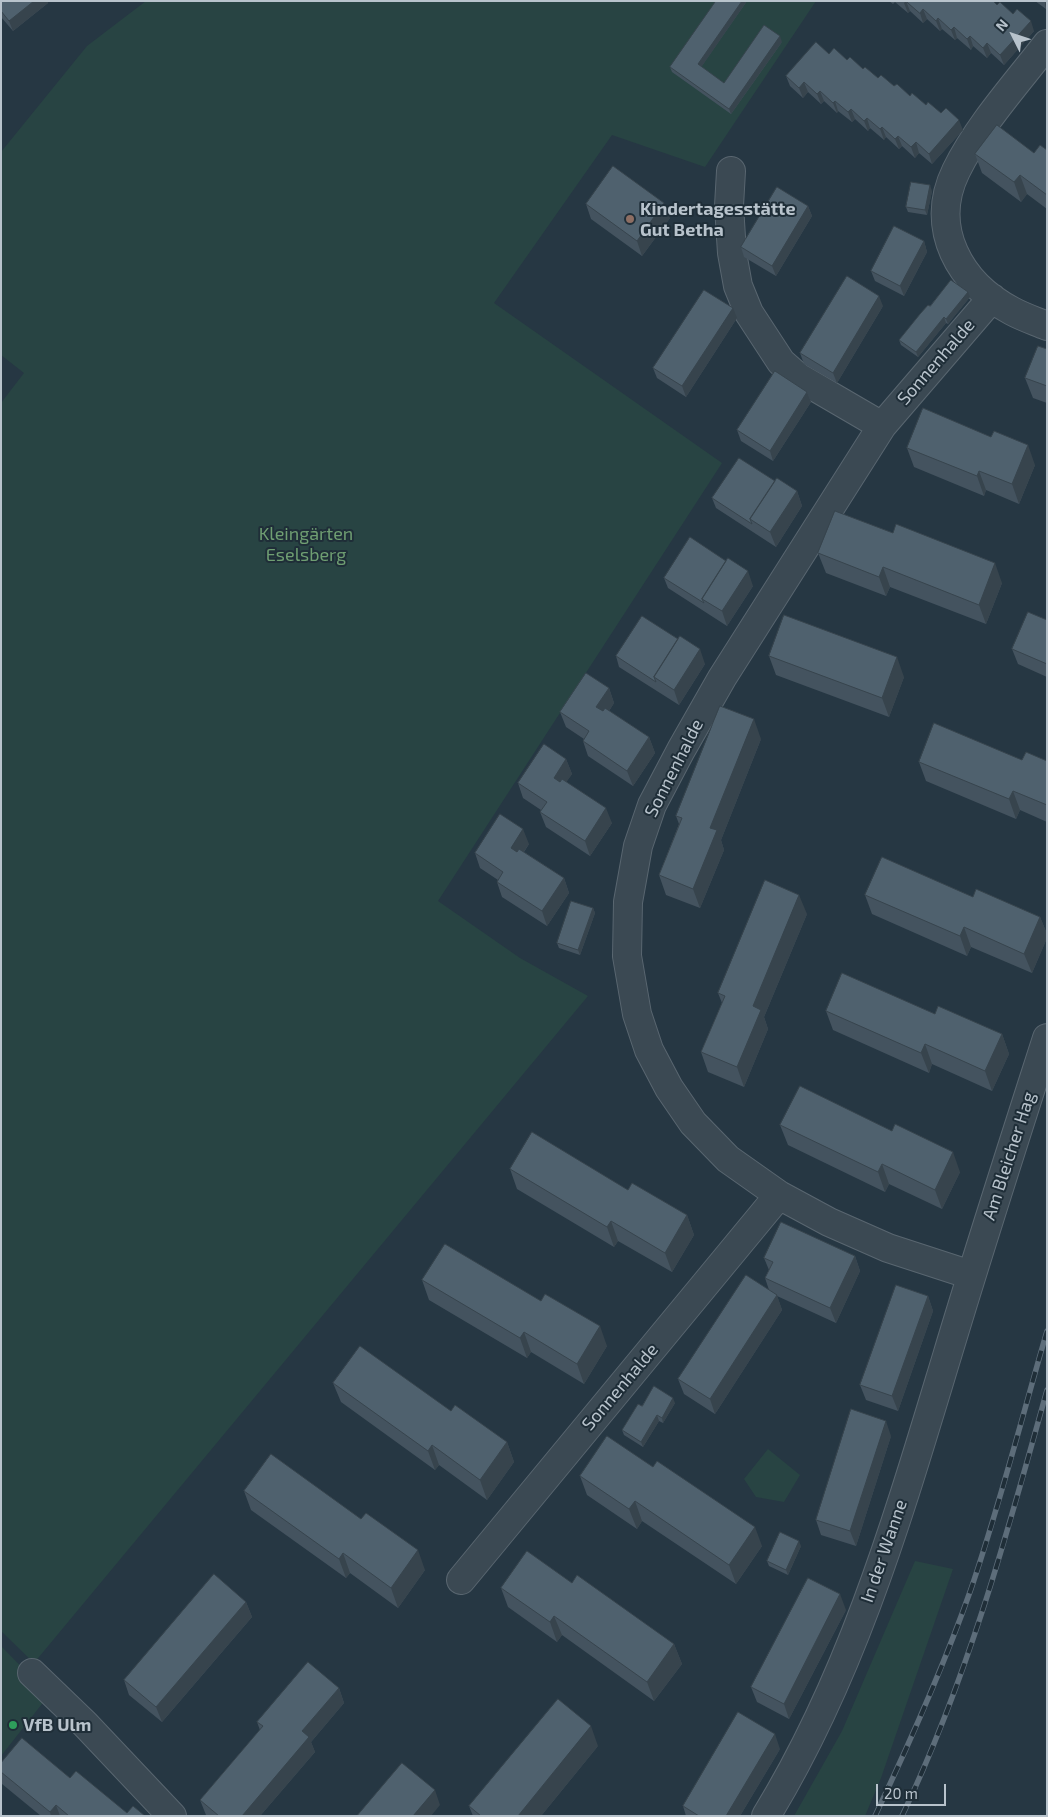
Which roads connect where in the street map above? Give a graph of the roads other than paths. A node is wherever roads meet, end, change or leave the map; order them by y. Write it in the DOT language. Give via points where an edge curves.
graph roads {
  1 [pos="1047,44"];
  2 [pos="731,171"];
  3 [pos="992,298"];
  4 [pos="1047,326"];
  5 [pos="882,426"];
  6 [pos="1047,1038"];
  7 [pos="779,1194"];
  8 [pos="971,1275"];
  9 [pos="461,1580"];
  10 [pos="32,1673"];
  11 [pos="172,1816"];
  12 [pos="766,1816"];
  1 -- 3 [label="street" via="983,128 955,172 948,194 945,215 952,251 960,265"];
  2 -- 5 [label="street" via="732,253 738,286 749,313 781,362 798,378"];
  3 -- 4 [label="street" via="1011,311"];
  3 -- 5 [label="street, Sonnenhalde"];
  5 -- 7 [label="street, Sonnenhalde" via="725,673 681,750 652,805 638,846 628,902 627,956 637,1014 649,1050 693,1123 728,1159"];
  6 -- 8 [label="street, Am Bleicher Hag"];
  7 -- 8 [label="street, Sonnenhalde" via="829,1222 888,1248"];
  7 -- 9 [label="street, Sonnenhalde"];
  8 -- 12 [label="street, In der Wanne" via="870,1596 835,1686 791,1775"];
  10 -- 11 [label="street"];
}
